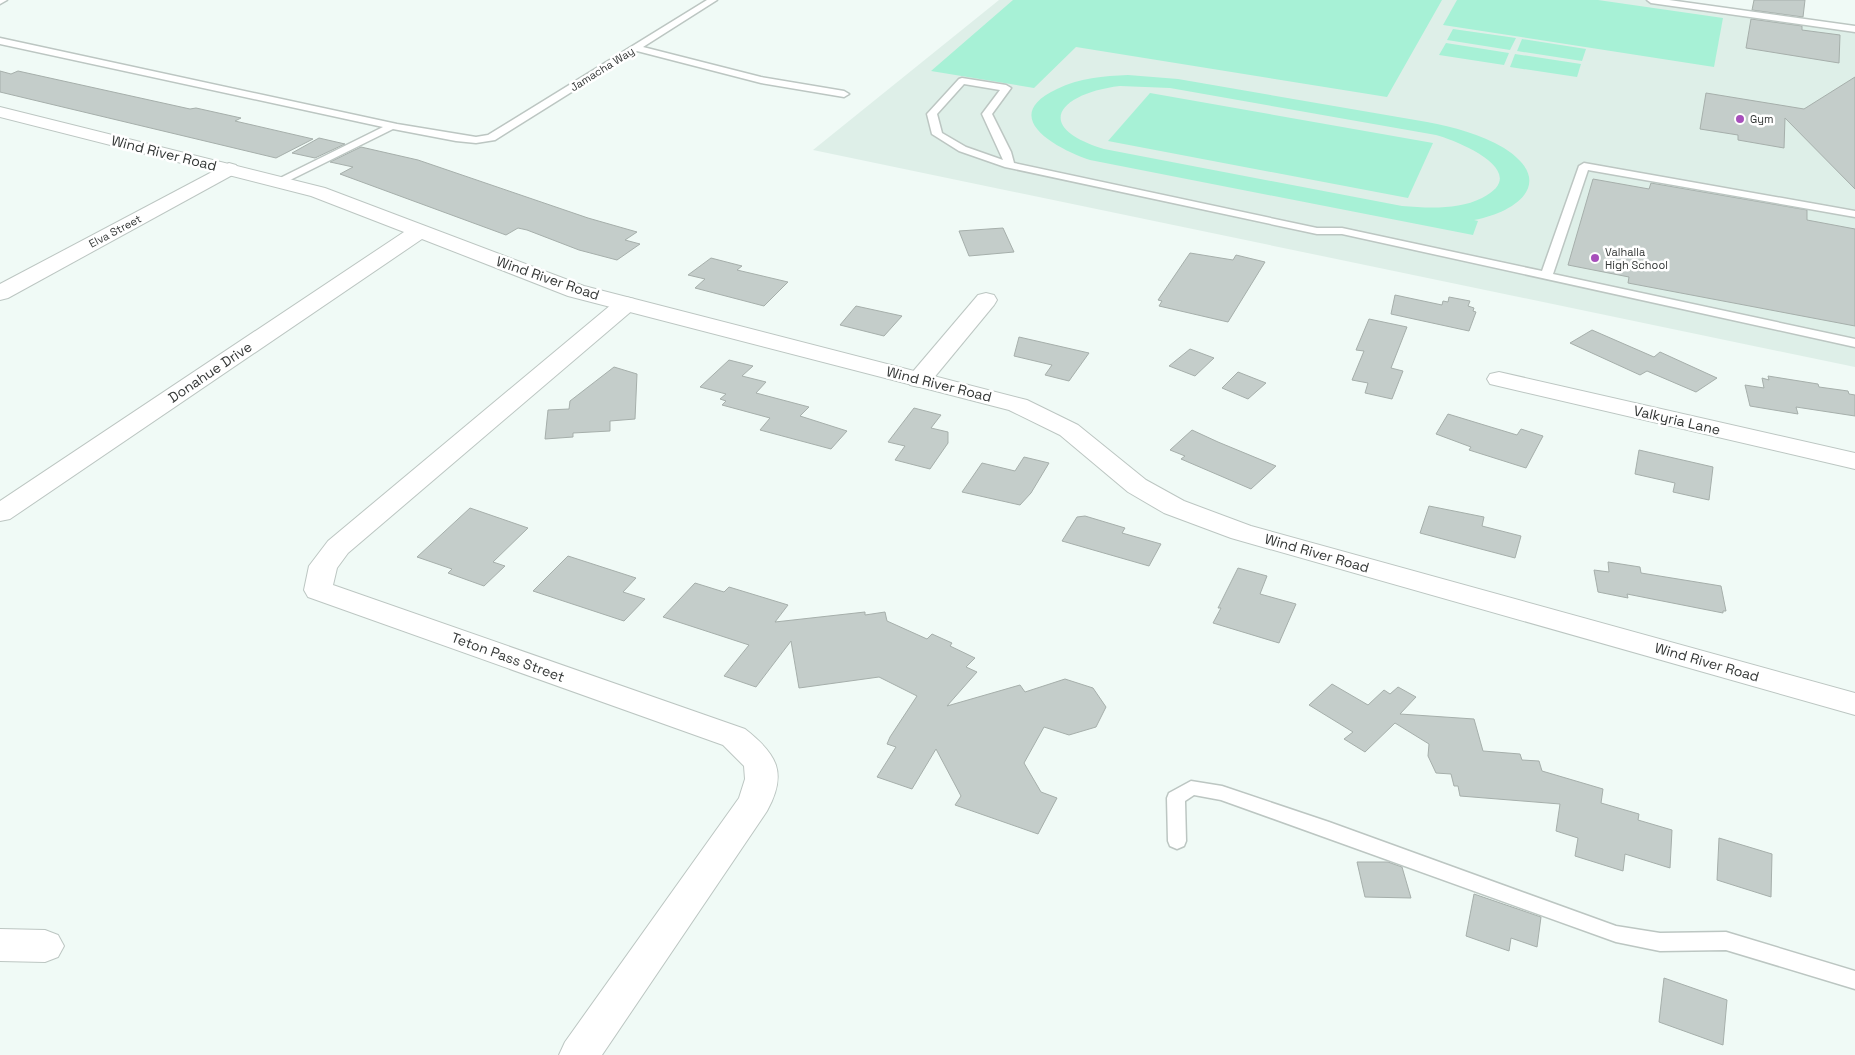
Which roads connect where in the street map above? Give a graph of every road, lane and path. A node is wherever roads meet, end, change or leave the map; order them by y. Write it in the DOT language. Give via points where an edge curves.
graph roads {
  1 [pos="713,0"];
  2 [pos="1652,0"];
  3 [pos="1855,29"];
  4 [pos="0,41"];
  5 [pos="635,48"];
  6 [pos="844,94"];
  7 [pos="0,112"];
  8 [pos="392,126"];
  9 [pos="1009,165"];
  10 [pos="229,169"];
  11 [pos="280,182"];
  12 [pos="1855,214"];
  13 [pos="420,231"];
  14 [pos="0,271"];
  15 [pos="1546,276"];
  16 [pos="26,279"];
  17 [pos="0,293"];
  18 [pos="986,300"];
  19 [pos="626,304"];
  20 [pos="1855,343"];
  21 [pos="1499,379"];
  22 [pos="919,380"];
  23 [pos="1855,461"];
  24 [pos="0,513"];
  25 [pos="1855,704"];
  26 [pos="1177,841"];
  27 [pos="0,944"];
  28 [pos="45,946"];
  29 [pos="1855,980"];
  30 [pos="579,1055"];
  1 -- 5 [label="lane, Jamacha Way"];
  2 -- 3 [label="lane"];
  4 -- 8 [label="lane"];
  5 -- 6 [label="lane" via="761,80"];
  5 -- 8 [label="lane, Jamacha Way" via="491,138 456,138"];
  7 -- 10 [label="street, Wind River Road"];
  8 -- 11 [label="lane"];
  9 -- 9 [label="lane" via="956,147 937,134 932,114 962,81 1006,88 987,114"];
  9 -- 15 [label="lane" via="1317,231 1342,231"];
  10 -- 11 [label="street, Wind River Road"];
  10 -- 16 [label="street, Elva Street"];
  11 -- 13 [label="street, Wind River Road" via="318,192"];
  12 -- 15 [label="lane" via="1584,166"];
  13 -- 19 [label="street, Wind River Road" via="576,291"];
  13 -- 24 [label="street, Donahue Drive"];
  14 -- 16 [label="street"];
  15 -- 20 [label="lane"];
  16 -- 17 [label="street, Elva Street"];
  18 -- 22 [label="street"];
  19 -- 22 [label="street, Wind River Road"];
  19 -- 30 [label="street, Teton Pass Street" via="338,547 323,566 318,590 734,738 760,759 764,775 755,802"];
  21 -- 23 [label="street, Valkyria Lane"];
  22 -- 25 [label="street, Wind River Road" via="1018,405 1044,417 1070,430 1137,486 1174,507 1240,532"];
  26 -- 29 [label="lane" via="1176,798 1191,788 1222,794 1616,934 1660,942 1726,941"];
  27 -- 28 [label="street"];
}
